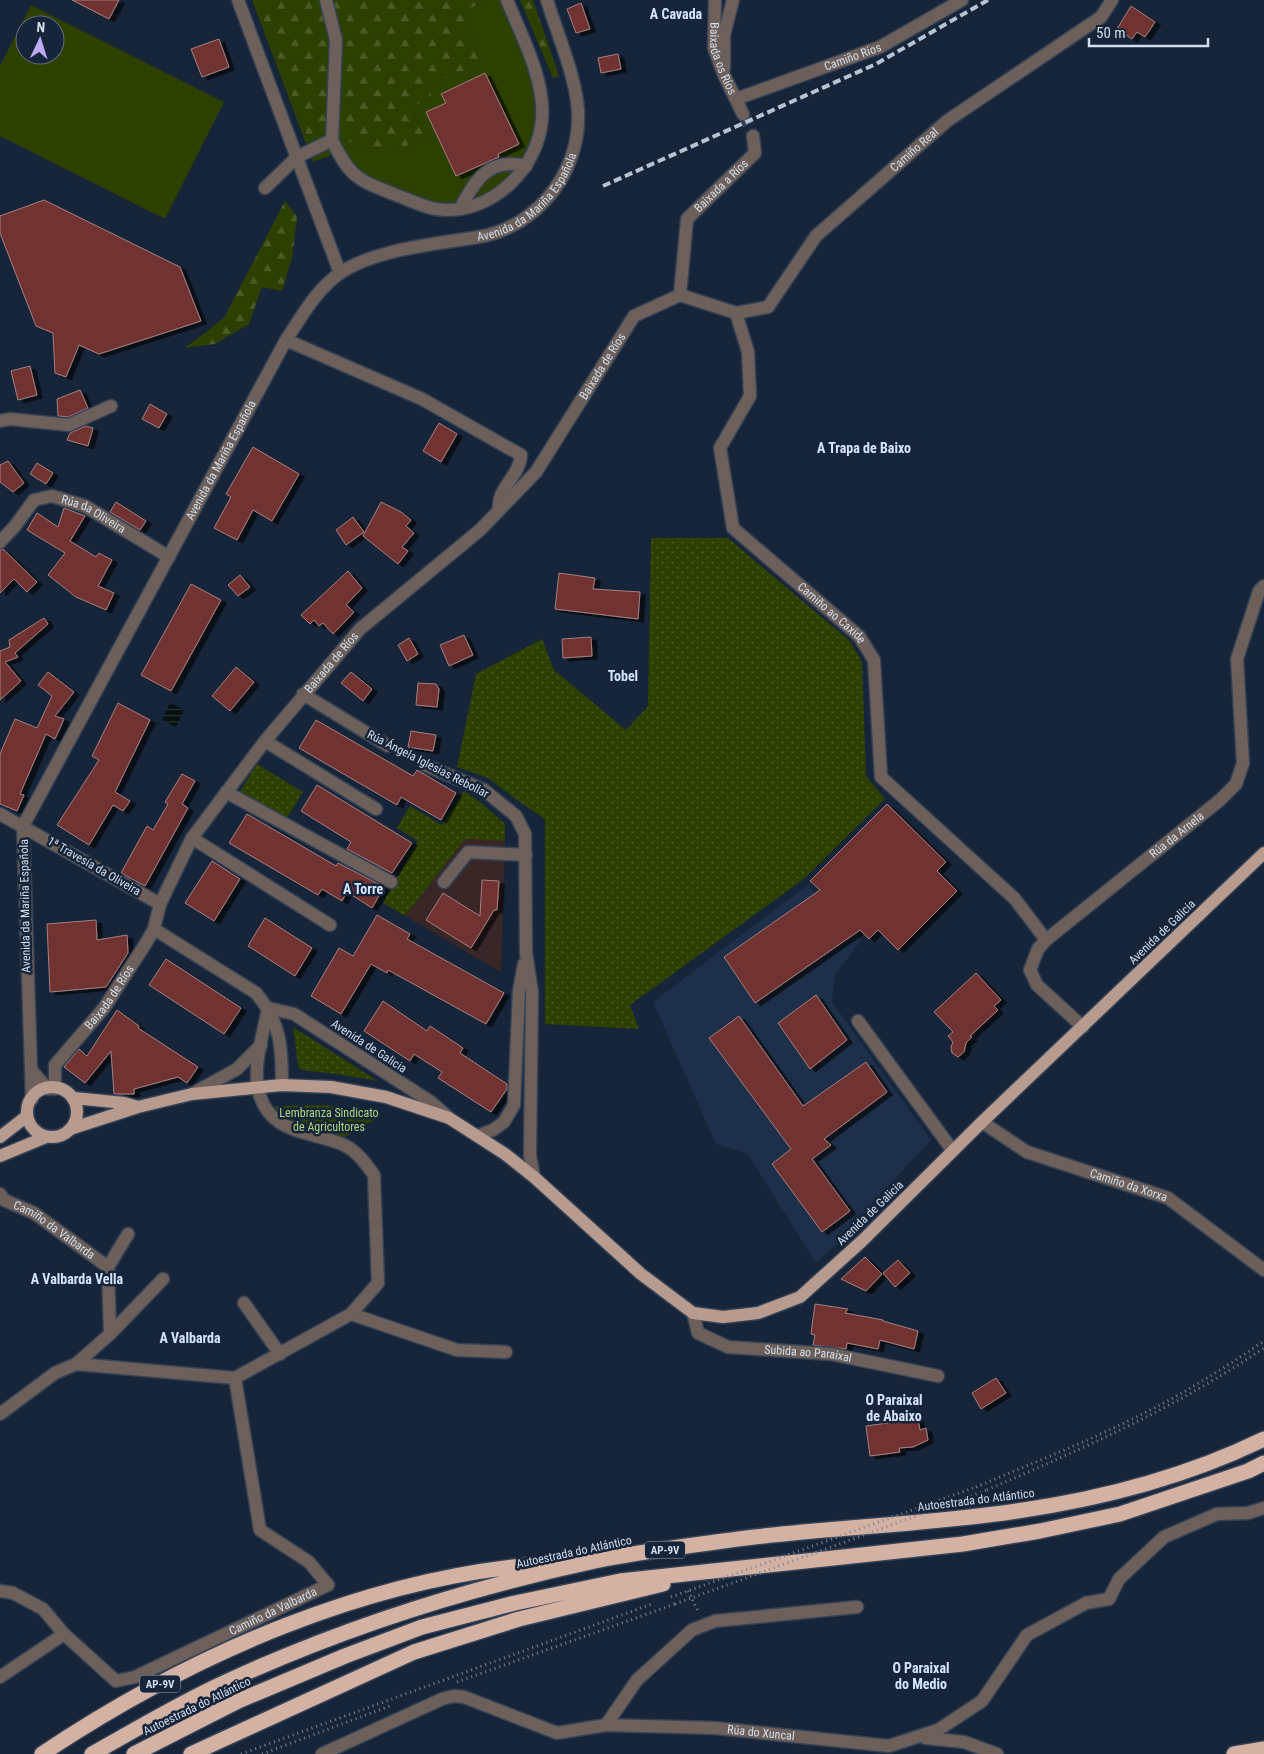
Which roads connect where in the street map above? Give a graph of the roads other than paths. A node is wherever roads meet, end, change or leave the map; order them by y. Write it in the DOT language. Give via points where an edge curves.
graph roads {
  1 [pos="238,0"];
  2 [pos="326,0"];
  3 [pos="336,0"];
  4 [pos="508,0"];
  5 [pos="547,0"];
  6 [pos="715,0"];
  7 [pos="733,0"];
  8 [pos="962,0"];
  9 [pos="1112,0"];
  10 [pos="331,16"];
  11 [pos="724,75"];
  12 [pos="736,99"];
  13 [pos="743,114"];
  14 [pos="754,136"];
  15 [pos="332,140"];
  16 [pos="297,156"];
  17 [pos="526,166"];
  18 [pos="265,188"];
  19 [pos="460,209"];
  20 [pos="340,273"];
  21 [pos="680,296"];
  22 [pos="736,313"];
  23 [pos="286,340"];
  24 [pos="110,406"];
  25 [pos="0,421"];
  26 [pos="499,510"];
  27 [pos="0,542"];
  28 [pos="169,557"];
  29 [pos="1264,586"];
  30 [pos="303,694"];
  31 [pos="265,741"];
  32 [pos="388,746"];
  33 [pos="425,765"];
  34 [pos="226,792"];
  35 [pos="376,809"];
  36 [pos="0,814"];
  37 [pos="24,826"];
  38 [pos="192,838"];
  39 [pos="1264,853"];
  40 [pos="526,855"];
  41 [pos="391,882"];
  42 [pos="444,882"];
  43 [pos="160,904"];
  44 [pos="330,925"];
  45 [pos="154,929"];
  46 [pos="1046,940"];
  47 [pos="526,953"];
  48 [pos="268,1008"];
  49 [pos="858,1021"];
  50 [pos="1084,1027"];
  51 [pos="261,1045"];
  52 [pos="32,1071"];
  53 [pos="282,1085"];
  54 [pos="258,1088"];
  55 [pos="51,1089"];
  56 [pos="192,1094"];
  57 [pos="74,1098"];
  58 [pos="32,1099"];
  59 [pos="138,1107"];
  60 [pos="27,1116"];
  61 [pos="449,1118"];
  62 [pos="982,1122"];
  63 [pos="70,1130"];
  64 [pos="46,1136"];
  65 [pos="477,1136"];
  66 [pos="0,1137"];
  67 [pos="953,1151"];
  68 [pos="0,1156"];
  69 [pos="534,1177"];
  70 [pos="0,1194"];
  71 [pos="128,1234"];
  72 [pos="108,1267"];
  73 [pos="1264,1270"];
  74 [pos="163,1279"];
  75 [pos="244,1304"];
  76 [pos="693,1313"];
  77 [pos="351,1314"];
  78 [pos="110,1334"];
  79 [pos="506,1352"];
  80 [pos="280,1354"];
  81 [pos="76,1364"];
  82 [pos="938,1376"];
  83 [pos="235,1378"];
  84 [pos="0,1414"];
  85 [pos="1264,1439"];
  86 [pos="1264,1463"];
  87 [pos="1264,1508"];
  88 [pos="598,1560"];
  89 [pos="728,1568"];
  90 [pos="0,1590"];
  91 [pos="857,1607"];
  92 [pos="64,1634"];
  93 [pos="0,1677"];
  94 [pos="606,1725"];
  95 [pos="914,1738"];
  96 [pos="1264,1749"];
  97 [pos="42,1754"];
  98 [pos="92,1754"];
  99 [pos="134,1754"];
  100 [pos="192,1754"];
  101 [pos="322,1754"];
  102 [pos="997,1754"];
  103 [pos="1234,1754"];
  1 -- 16 [label="street"];
  2 -- 10 [label="street"];
  3 -- 10 [label="street"];
  4 -- 17 [label="street" via="542,99 538,138"];
  5 -- 20 [label="street, Avenida da Mariña Española" via="573,81 578,122 567,166 549,199 519,223 481,237 386,254"];
  6 -- 11 [label="street, Baixada os Ríos" via="714,48"];
  7 -- 11 [label="street" via="724,35"];
  8 -- 12 [label="street, Camiño Ríos" via="880,47"];
  9 -- 22 [label="street, Camiño Real" via="1102,17 947,120 816,236 768,307"];
  10 -- 15 [label="street" via="336,40"];
  11 -- 12 [label="street, Baixada os Ríos"];
  12 -- 13 [label="street, Baixada os Ríos"];
  14 -- 21 [label="street, Baixada a Ríos" via="755,153 687,219"];
  15 -- 16 [label="street"];
  15 -- 19 [label="street" via="353,173 370,184 428,207"];
  16 -- 18 [label="street"];
  16 -- 20 [label="street"];
  17 -- 19 [label="street" via="508,187 493,198"];
  17 -- 19 [label="street" via="505,164 480,175"];
  20 -- 23 [label="street, Avenida da Mariña Española" via="320,289"];
  21 -- 22 [label="street"];
  21 -- 26 [label="street, Baixada de Ríos" via="634,316 536,472"];
  22 -- 46 [label="street, Camiño ao Caxide" via="748,352 750,396 720,448 733,528 859,636 874,660 881,777 1015,899"];
  23 -- 26 [label="street" via="422,399 521,455 521,462 498,500"];
  23 -- 28 [label="street, Avenida da Mariña Española"];
  24 -- 25 [label="street" via="69,425 10,419"];
  26 -- 30 [label="street, Baixada de Ríos" via="480,530 360,629"];
  27 -- 28 [label="street, Rúa da Oliveira" via="34,500 52,496 85,506"];
  28 -- 37 [label="street, Avenida da Mariña Española"];
  29 -- 46 [label="street, Rúa da Arnela" via="1259,591 1237,659 1243,763 1236,784"];
  30 -- 31 [label="street, Baixada de Ríos"];
  30 -- 32 [label="street, Rúa Ángela Iglesias Rebollar"];
  31 -- 34 [label="street, Baixada de Ríos"];
  31 -- 35 [label="street"];
  33 -- 40 [label="street, Rúa Ángela Iglesias Rebollar" via="484,790 516,816 526,834"];
  34 -- 38 [label="street, Baixada de Ríos"];
  34 -- 41 [label="street"];
  36 -- 37 [label="street, 1ª Travesía da Oliveira"];
  37 -- 43 [label="street, 1ª Travesía da Oliveira"];
  37 -- 52 [label="street, Avenida da Mariña Española"];
  38 -- 43 [label="street, Baixada de Ríos"];
  38 -- 44 [label="street"];
  39 -- 50 [label="main road, Avenida de Galicia"];
  40 -- 42 [label="street" via="468,852"];
  40 -- 47 [label="street, Rúa Ángela Iglesias Rebollar"];
  43 -- 45 [label="street, Baixada de Ríos"];
  45 -- 48 [label="street" via="256,993"];
  45 -- 55 [label="street, Baixada de Ríos" via="104,1008 55,1065"];
  46 -- 50 [label="street, Rúa da Arnela" via="1038,949 1030,970 1036,986"];
  47 -- 65 [label="street, Rúa Ángela Iglesias Rebollar" via="519,991 514,1105 504,1122"];
  47 -- 69 [label="street, Rúa Ángela Iglesias Rebollar" via="532,992 530,1155"];
  48 -- 51 [label="street"];
  48 -- 53 [label="street" via="282,1047"];
  48 -- 61 [label="street, Avenida de Galicia" via="294,1014 431,1102"];
  49 -- 67 [label="street"];
  50 -- 62 [label="main road, Avenida de Galicia"];
  51 -- 54 [label="street" via="257,1065"];
  51 -- 56 [label="street, Avenida de Galicia" via="236,1069"];
  52 -- 55 [label="street"];
  52 -- 58 [label="street, Avenida da Mariña Española"];
  53 -- 54 [label="main road, Avenida de Galicia"];
  53 -- 61 [label="main road, Avenida de Galicia" via="331,1087 386,1097"];
  54 -- 56 [label="main road, Avenida de Galicia"];
  54 -- 77 [label="street" via="275,1120 291,1129 346,1146 374,1174 378,1283"];
  55 -- 57 [label="main road"];
  55 -- 58 [label="main road" via="38,1093"];
  56 -- 59 [label="main road, Avenida de Galicia"];
  57 -- 59 [label="main road, Avenida de Galicia" via="124,1102"];
  57 -- 63 [label="main road" via="77,1113"];
  58 -- 60 [label="main road"];
  59 -- 63 [label="main road, Avenida de Galicia"];
  60 -- 64 [label="main road" via="32,1128"];
  60 -- 66 [label="main road"];
  61 -- 65 [label="main road, Avenida de Galicia"];
  62 -- 67 [label="main road, Avenida de Galicia"];
  62 -- 73 [label="street, Camiño da Xorxa" via="1027,1152 1168,1198"];
  63 -- 64 [label="main road"];
  64 -- 68 [label="main road"];
  65 -- 69 [label="main road, Avenida de Galicia"];
  67 -- 76 [label="main road, Avenida de Galicia" via="800,1297 758,1313 723,1317"];
  69 -- 76 [label="main road, Avenida de Galicia" via="641,1274"];
  70 -- 72 [label="street, Camiño da Valbarda" via="4,1200 34,1213"];
  71 -- 72 [label="street, Camiño da Valbarda"];
  72 -- 78 [label="street, Camiño da Valbarda"];
  74 -- 78 [label="street"];
  75 -- 80 [label="street"];
  76 -- 82 [label="street, Subida ao Paraixal" via="698,1333 728,1347 831,1354"];
  77 -- 79 [label="street" via="456,1350"];
  77 -- 80 [label="street"];
  78 -- 81 [label="street"];
  80 -- 83 [label="street"];
  81 -- 83 [label="street"];
  81 -- 84 [label="street" via="55,1373"];
  83 -- 92 [label="street, Camiño da Valbarda" via="260,1530 309,1562 328,1585 135,1678 116,1681"];
  85 -- 88 [label="highway, Autoestrada do Atlántico / AP-9V" via="1172,1475 1095,1497 1017,1512 726,1541"];
  86 -- 89 [label="highway, Autoestrada do Atlántico / AP-9V" via="1120,1514 1040,1531 963,1544"];
  87 -- 95 [label="street, Rúa do Xuncal" via="1248,1513 1217,1514 1164,1537 1119,1579 1108,1599 1086,1603 1027,1635 982,1701 938,1730"];
  88 -- 97 [label="highway, AP-9V" via="522,1565 429,1582 361,1598 284,1624 156,1686"];
  88 -- 98 [label="highway, Autoestrada do Atlántico / AP-9V" via="492,1585 349,1630 226,1682"];
  89 -- 99 [label="highway, Autoestrada do Atlántico / AP-9V" via="620,1581 422,1627 238,1700"];
  89 -- 100 [label="highway, AP-9V" via="519,1619 414,1652"];
  90 -- 92 [label="street" via="13,1593 43,1609"];
  91 -- 94 [label="street" via="715,1622 692,1630 637,1680"];
  92 -- 93 [label="street"];
  94 -- 95 [label="street, Rúa do Xuncal" via="715,1728 889,1746"];
  94 -- 101 [label="street, Rúa do Xuncal" via="557,1734 464,1697 454,1696"];
  95 -- 102 [label="street, Rúa do Xuncal" via="936,1737 964,1742"];
  96 -- 103 [label="highway"];
}
